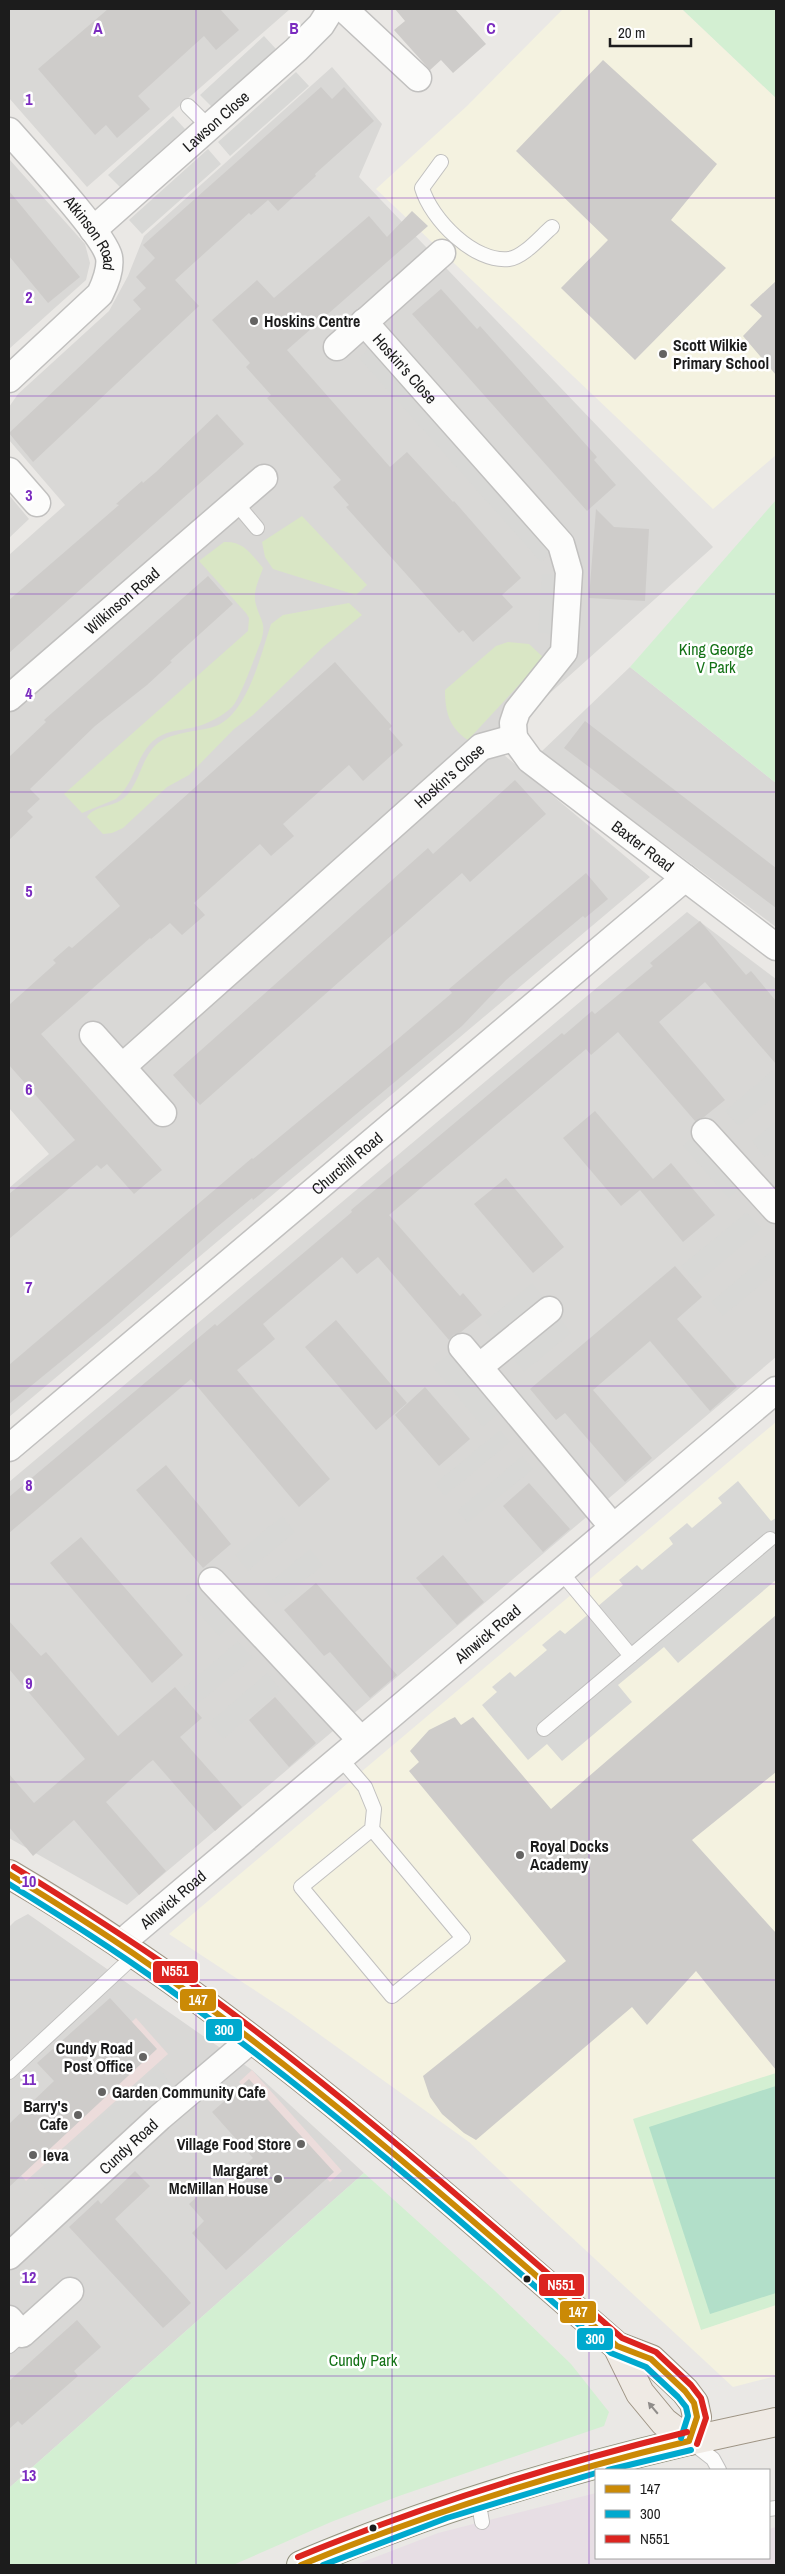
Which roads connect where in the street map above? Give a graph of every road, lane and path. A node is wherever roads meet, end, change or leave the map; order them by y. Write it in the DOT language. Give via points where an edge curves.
graph roads {
  1 [pos="331,9"];
  2 [pos="344,9"];
  3 [pos="418,78"];
  4 [pos="188,106"];
  5 [pos="209,127"];
  6 [pos="9,131"];
  7 [pos="441,162"];
  8 [pos="552,227"];
  9 [pos="93,230"];
  10 [pos="450,246"];
  11 [pos="364,322"];
  12 [pos="337,347"];
  13 [pos="9,379"];
  14 [pos="9,471"];
  15 [pos="264,478"];
  16 [pos="37,503"];
  17 [pos="236,503"];
  18 [pos="257,528"];
  19 [pos="9,698"];
  20 [pos="514,738"];
  21 [pos="685,878"];
  22 [pos="776,947"];
  23 [pos="93,1035"];
  24 [pos="122,1067"];
  25 [pos="164,1113"];
  26 [pos="705,1132"];
  27 [pos="776,1210"];
  28 [pos="550,1310"];
  29 [pos="462,1347"];
  30 [pos="479,1367"];
  31 [pos="776,1390"];
  32 [pos="9,1448"];
  33 [pos="614,1527"];
  34 [pos="770,1538"];
  35 [pos="561,1572"];
  36 [pos="212,1581"];
  37 [pos="631,1656"];
  38 [pos="544,1730"];
  39 [pos="361,1740"];
  40 [pos="340,1758"];
  41 [pos="372,1829"];
  42 [pos="12,1881"];
  43 [pos="128,1949"];
  44 [pos="252,2039"];
  45 [pos="9,2072"];
  46 [pos="9,2256"];
  47 [pos="70,2291"];
  48 [pos="13,2333"];
  49 [pos="617,2346"];
  50 [pos="776,2422"];
  51 [pos="690,2440"];
  52 [pos="718,2469"];
  53 [pos="301,2565"];
  1 -- 5 [label="street, Lawson Close" via="321,25 296,50"];
  2 -- 3 [label="street"];
  4 -- 5 [label="lane"];
  5 -- 9 [label="street, Lawson Close"];
  6 -- 9 [label="street, Atkinson Road"];
  7 -- 10 [label="lane" via="422,188"];
  8 -- 10 [label="lane" via="518,256 509,259 486,256 464,246"];
  9 -- 13 [label="street, Atkinson Road" via="109,257 106,281 100,294"];
  10 -- 11 [label="street, Hoskin's Close"];
  11 -- 12 [label="street, Hoskin's Close"];
  11 -- 20 [label="street, Hoskin's Close" via="561,544 566,557 569,572 564,652 517,711 513,723"];
  14 -- 16 [label="street"];
  15 -- 17 [label="street, Wilkinson Road"];
  17 -- 18 [label="lane"];
  17 -- 19 [label="street, Wilkinson Road"];
  20 -- 21 [label="street, Baxter Road" via="530,760"];
  20 -- 24 [label="street, Hoskin's Close" via="481,747"];
  21 -- 22 [label="street, Baxter Road"];
  21 -- 32 [label="street, Churchill Road"];
  23 -- 24 [label="street"];
  24 -- 25 [label="street"];
  26 -- 27 [label="street"];
  28 -- 30 [label="street"];
  29 -- 30 [label="street"];
  30 -- 33 [label="street"];
  31 -- 33 [label="street, Alnwick Road"];
  33 -- 35 [label="street, Alnwick Road"];
  34 -- 37 [label="lane"];
  35 -- 37 [label="lane"];
  35 -- 39 [label="street, Alnwick Road"];
  36 -- 39 [label="street"];
  37 -- 38 [label="lane"];
  39 -- 40 [label="street, Alnwick Road"];
  40 -- 41 [label="lane" via="365,1787 374,1809"];
  40 -- 43 [label="street, Alnwick Road"];
  41 -- 41 [label="lane" via="302,1887 392,1996 463,1938"];
  42 -- 43 [label="main road" via="70,1909"];
  43 -- 44 [label="main road"];
  43 -- 45 [label="lane"];
  44 -- 46 [label="street, Cundy Road"];
  44 -- 49 [label="main road" via="437,2191"];
  47 -- 48 [label="street"];
  51 -- 49 [label="main road, one-way" via="664,2422 640,2393"];
  49 -- 51 [label="main road" via="651,2360 685,2391 694,2403 697,2417"];
  50 -- 51 [label="main road"];
  51 -- 52 [label="lane" via="713,2459"];
  51 -- 53 [label="street" via="592,2464 480,2510 361,2540"];
}
